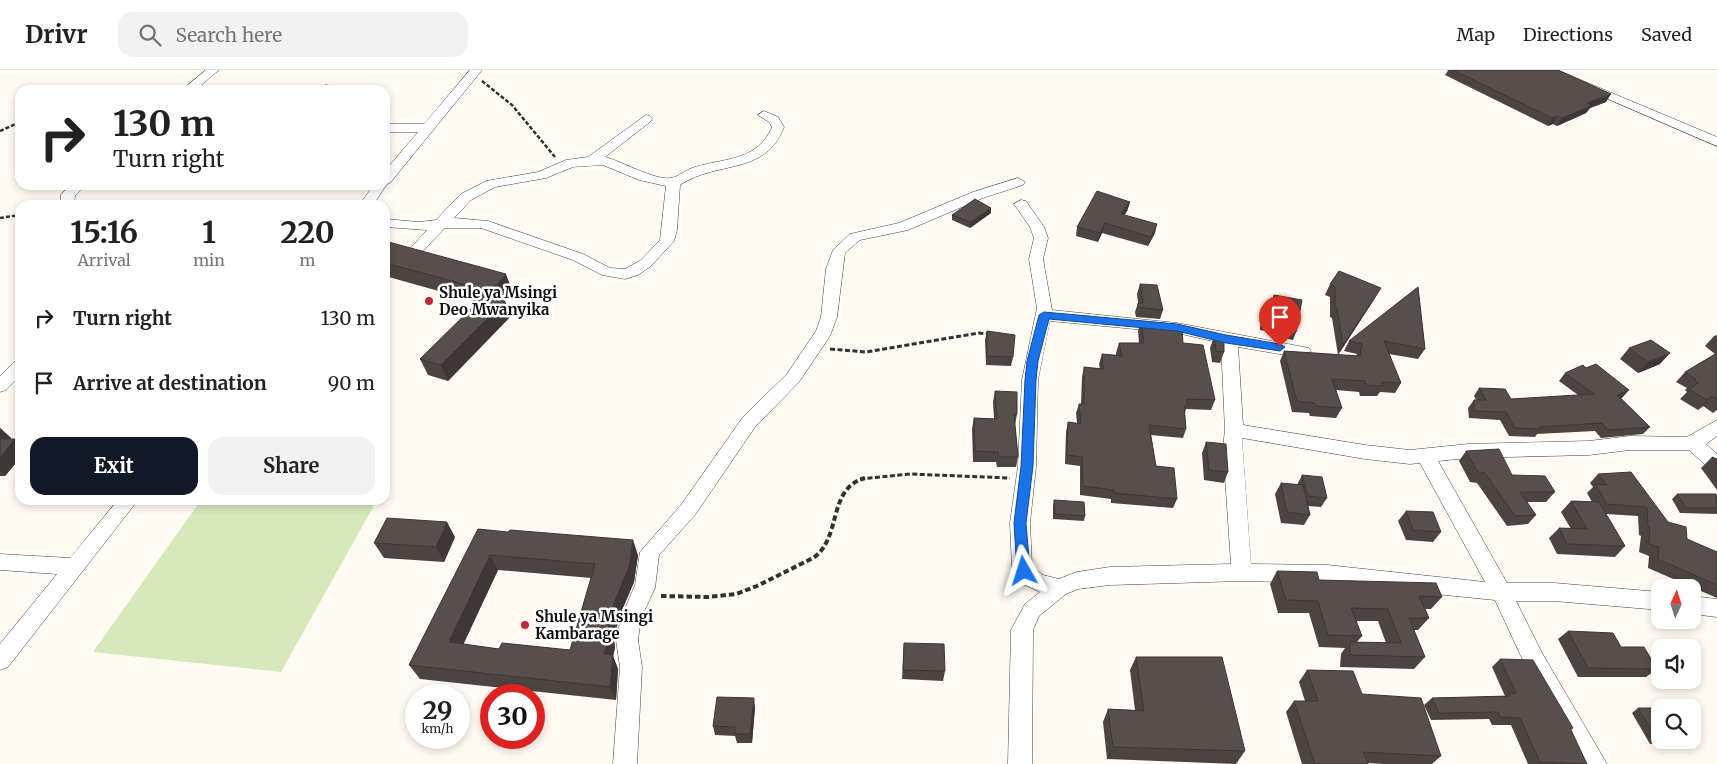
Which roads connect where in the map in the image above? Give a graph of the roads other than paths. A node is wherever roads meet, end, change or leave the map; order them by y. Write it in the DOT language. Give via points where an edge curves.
graph roads {
  1 [pos="213,70"];
  2 [pos="1547,70"];
  3 [pos="473,73"];
  4 [pos="194,85"];
  5 [pos="764,114"];
  6 [pos="646,120"];
  7 [pos="390,128"];
  8 [pos="427,128"];
  9 [pos="1717,142"];
  10 [pos="592,161"];
  11 [pos="390,174"];
  12 [pos="1018,182"];
  13 [pos="673,183"];
  14 [pos="1021,204"];
  15 [pos="390,223"];
  16 [pos="440,225"];
  17 [pos="414,252"];
  18 [pos="1044,315"];
  19 [pos="1229,340"];
  20 [pos="1303,352"];
  21 [pos="15,370"];
  22 [pos="2,379"];
  23 [pos="1717,427"];
  24 [pos="1234,430"];
  25 [pos="1693,443"];
  26 [pos="1426,457"];
  27 [pos="1717,465"];
  28 [pos="125,505"];
  29 [pos="0,562"];
  30 [pos="75,567"];
  31 [pos="1242,572"];
  32 [pos="1059,588"];
  33 [pos="1502,592"];
  34 [pos="1651,600"];
  35 [pos="1701,606"];
  36 [pos="1717,608"];
  37 [pos="0,660"];
  38 [pos="625,764"];
  39 [pos="1020,764"];
  40 [pos="1595,764"];
  1 -- 4 [label="street"];
  2 -- 9 [label="street"];
  3 -- 8 [label="street"];
  5 -- 13 [label="street" via="774,120 778,128 766,149 687,174"];
  6 -- 10 [label="street"];
  7 -- 8 [label="street"];
  8 -- 11 [label="street"];
  10 -- 13 [label="street" via="605,161 631,173"];
  10 -- 16 [label="street" via="484,186 466,197"];
  12 -- 38 [label="street" via="903,227 849,240 838,253 824,332 793,378 749,422 688,510 650,552 645,588 631,618 627,640 631,667"];
  13 -- 16 [label="street" via="670,230 666,241 646,263 625,274 607,272 578,257 490,226 460,222"];
  14 -- 18 [label="street" via="1041,238 1036,259"];
  15 -- 16 [label="street"];
  16 -- 17 [label="street"];
  18 -- 19 [label="street" via="1169,326"];
  18 -- 32 [label="street" via="1032,361 1020,523 1024,573 1029,579"];
  19 -- 20 [label="street"];
  19 -- 24 [label="street"];
  21 -- 22 [label="street"];
  23 -- 25 [label="street"];
  24 -- 26 [label="street" via="1365,452"];
  24 -- 31 [label="street" via="1232,447"];
  25 -- 26 [label="street" via="1630,443 1567,450 1468,452"];
  25 -- 27 [label="street"];
  26 -- 33 [label="street"];
  28 -- 30 [label="street"];
  29 -- 30 [label="street"];
  30 -- 37 [label="street"];
  31 -- 32 [label="street" via="1110,576 1077,581"];
  31 -- 33 [label="street" via="1327,574"];
  32 -- 39 [label="street" via="1032,610 1022,630"];
  33 -- 34 [label="street" via="1554,592"];
  33 -- 40 [label="street" via="1534,660"];
  35 -- 36 [label="street"];
}
